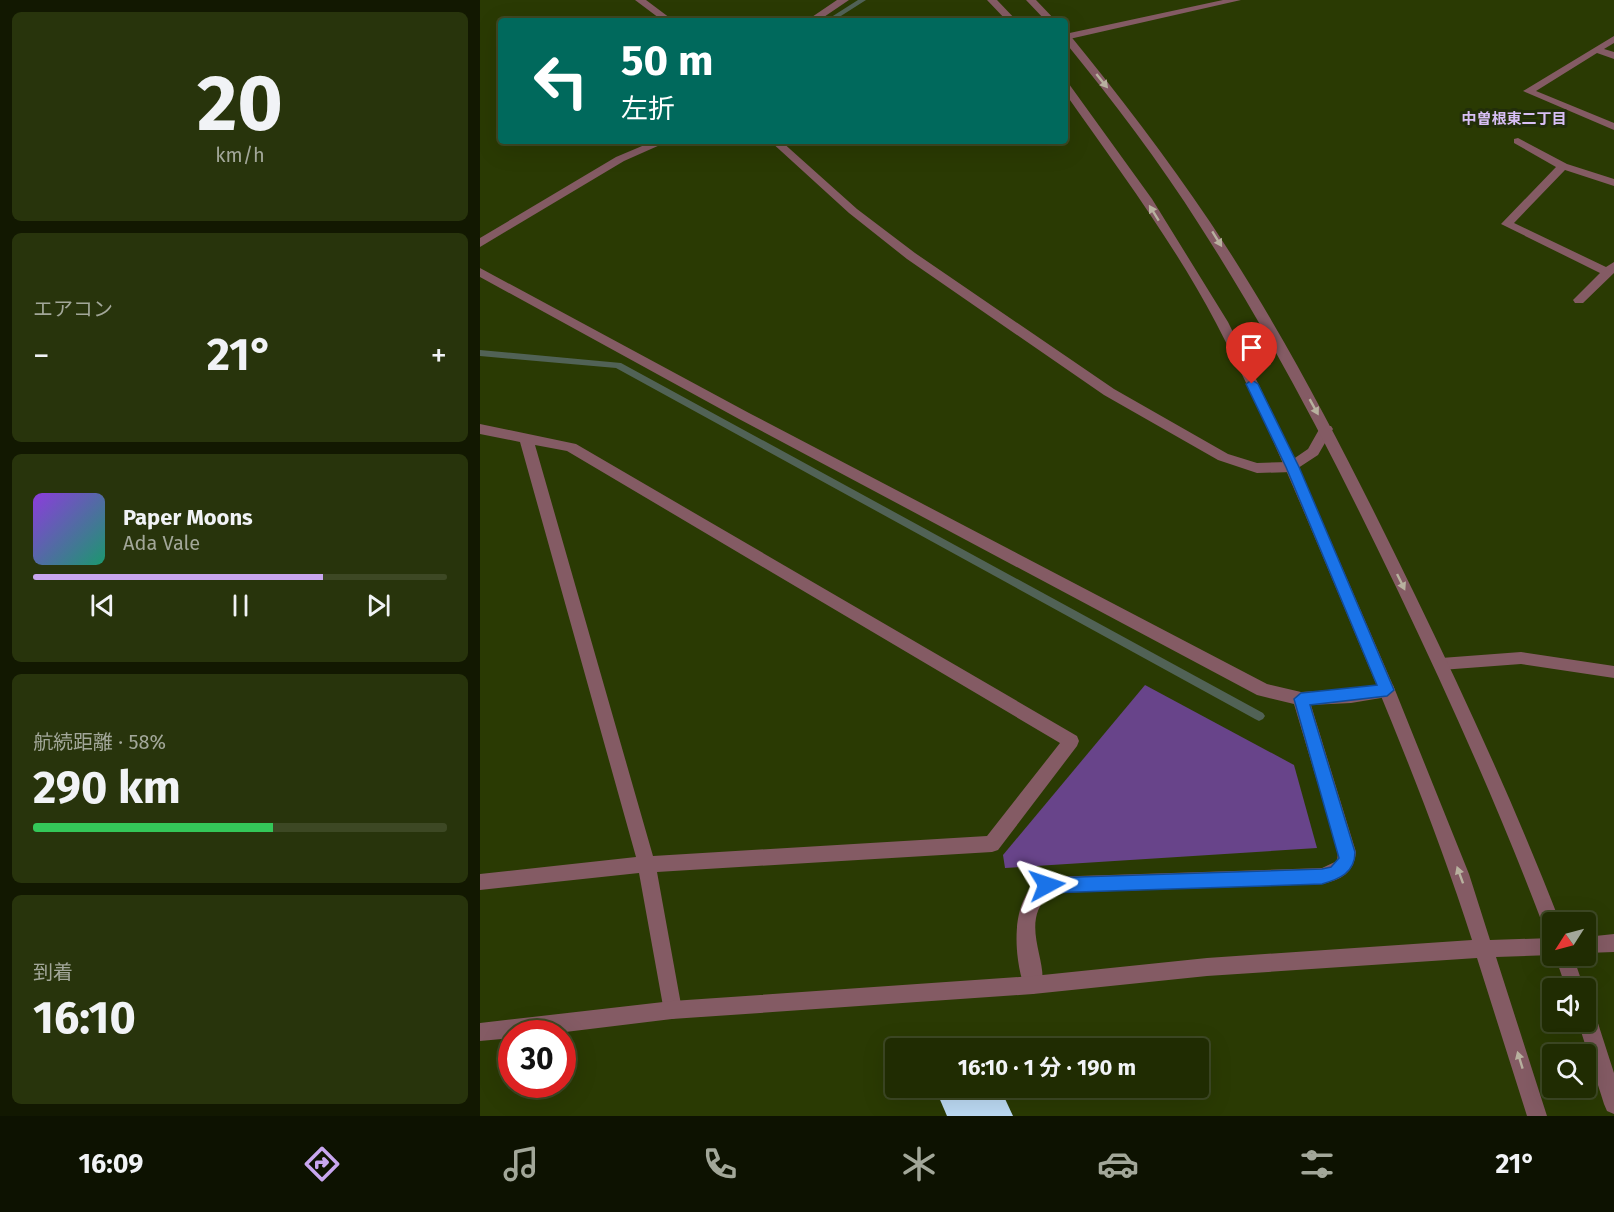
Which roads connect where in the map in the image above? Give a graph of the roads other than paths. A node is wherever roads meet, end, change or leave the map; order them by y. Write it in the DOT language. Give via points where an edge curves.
graph roads {
  1 [pos="640,0"];
  2 [pos="844,0"];
  3 [pos="992,0"];
  4 [pos="1031,0"];
  5 [pos="1236,0"];
  6 [pos="665,18"];
  7 [pos="816,18"];
  8 [pos="1009,18"];
  9 [pos="1048,18"];
  10 [pos="1068,35"];
  11 [pos="1614,39"];
  12 [pos="1068,40"];
  13 [pos="1596,49"];
  14 [pos="1614,56"];
  15 [pos="1068,90"];
  16 [pos="1614,127"];
  17 [pos="1518,141"];
  18 [pos="657,144"];
  19 [pos="778,144"];
  20 [pos="1563,166"];
  21 [pos="1614,183"];
  22 [pos="480,243"];
  23 [pos="1611,269"];
  24 [pos="480,272"];
  25 [pos="1579,300"];
  26 [pos="480,429"];
  27 [pos="1326,429"];
  28 [pos="526,437"];
  29 [pos="1292,467"];
  30 [pos="1441,664"];
  31 [pos="1614,672"];
  32 [pos="1387,690"];
  33 [pos="1301,699"];
  34 [pos="647,866"];
  35 [pos="480,882"];
  36 [pos="1547,912"];
  37 [pos="1614,943"];
  38 [pos="1596,944"];
  39 [pos="1542,946"];
  40 [pos="1484,948"];
  41 [pos="1033,985"];
  42 [pos="672,1010"];
  43 [pos="480,1032"];
  44 [pos="1591,1032"];
  45 [pos="1614,1104"];
  46 [pos="1537,1116"];
  1 -- 6 [label="street"];
  2 -- 7 [label="street"];
  3 -- 8 [label="street"];
  4 -- 9 [label="street"];
  5 -- 10 [label="street"];
  11 -- 13 [label="street"];
  12 -- 27 [label="street, one-way" via="1127,111 1212,232"];
  13 -- 14 [label="street"];
  13 -- 16 [label="street" via="1528,91"];
  29 -- 15 [label="street, one-way" via="1222,321 1146,199"];
  17 -- 20 [label="street"];
  18 -- 22 [label="street" via="620,159"];
  19 -- 29 [label="street" via="910,256 1109,392 1224,457 1257,468"];
  20 -- 21 [label="street"];
  20 -- 23 [label="street" via="1507,224"];
  23 -- 25 [label="street"];
  24 -- 33 [label="street" via="1263,690"];
  26 -- 28 [label="street"];
  27 -- 29 [label="street" via="1313,452"];
  27 -- 30 [label="street, one-way"];
  28 -- 34 [label="street"];
  28 -- 34 [label="street" via="571,447 1071,741 992,844"];
  29 -- 32 [label="street"];
  30 -- 31 [label="street" via="1521,658"];
  30 -- 36 [label="street"];
  32 -- 33 [label="street"];
  40 -- 32 [label="street, one-way" via="1460,874"];
  33 -- 41 [label="street" via="1347,852 1342,868 1322,876 1047,885 1030,900 1026,912"];
  34 -- 35 [label="street"];
  34 -- 42 [label="street"];
  37 -- 38 [label="street"];
  39 -- 40 [label="street"];
  40 -- 41 [label="street" via="1207,967"];
  46 -- 40 [label="street, one-way"];
  41 -- 42 [label="street"];
  42 -- 43 [label="street"];
  44 -- 45 [label="street"];
}
